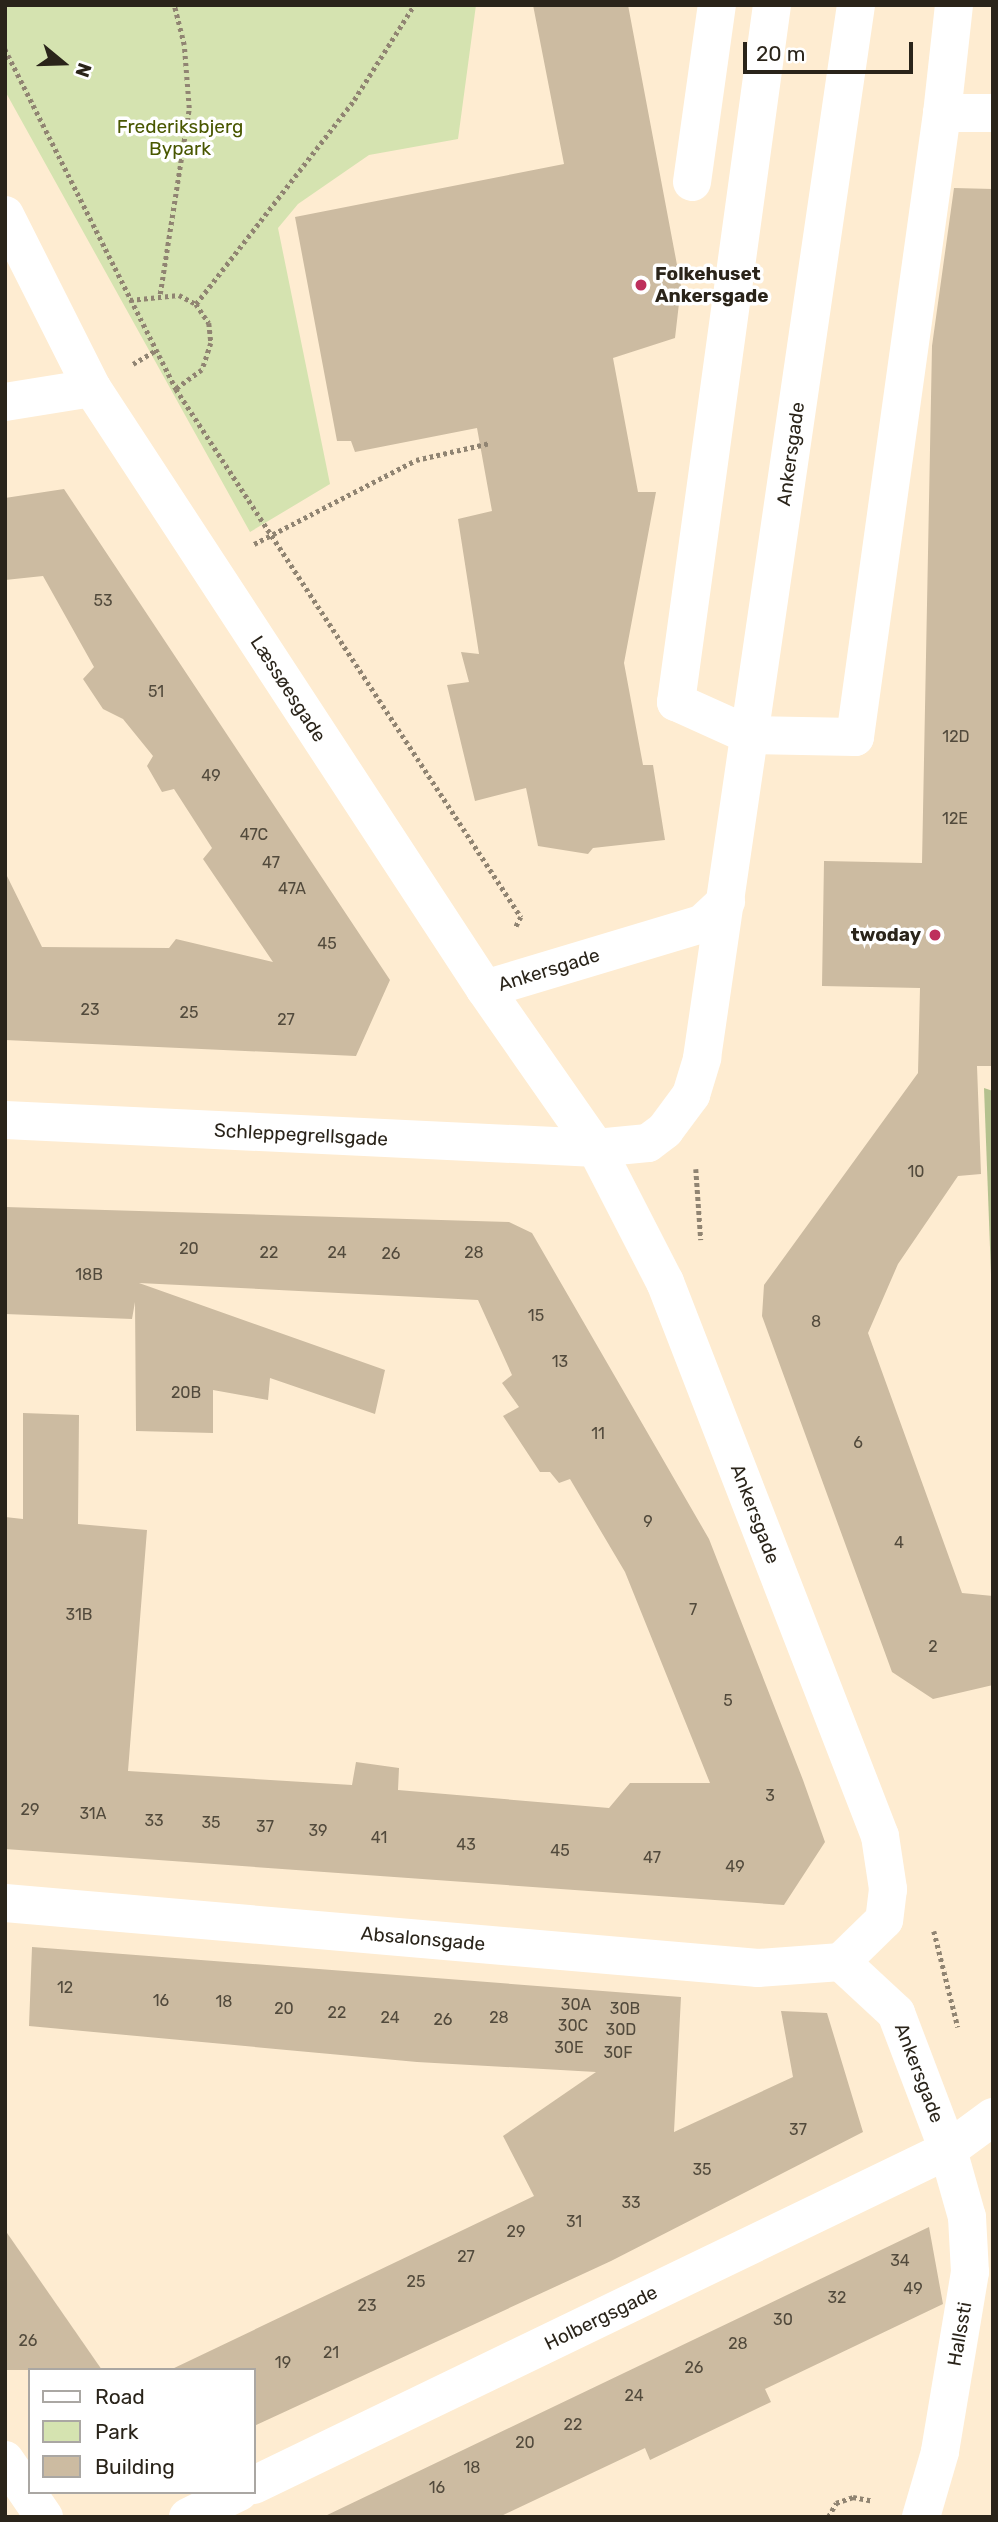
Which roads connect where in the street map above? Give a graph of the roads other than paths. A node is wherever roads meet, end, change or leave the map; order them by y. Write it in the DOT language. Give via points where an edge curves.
graph roads {
  1 [pos="717,5"];
  2 [pos="772,5"];
  3 [pos="856,5"];
  4 [pos="954,5"];
  5 [pos="942,113"];
  6 [pos="993,113"];
  7 [pos="692,182"];
  8 [pos="5,215"];
  9 [pos="92,388"];
  10 [pos="5,402"];
  11 [pos="749,735"];
  12 [pos="726,902"];
  13 [pos="485,989"];
  14 [pos="5,1120"];
  15 [pos="596,1148"];
  16 [pos="5,1903"];
  17 [pos="841,1962"];
  18 [pos="993,2117"];
  19 [pos="948,2150"];
  20 [pos="5,2459"];
  21 [pos="256,2484"];
  22 [pos="28,2493"];
  23 [pos="29,2494"];
  24 [pos="235,2494"];
  25 [pos="44,2517"];
  26 [pos="188,2517"];
  27 [pos="921,2517"];
  1 -- 7 [label="street"];
  2 -- 11 [label="street" via="676,702"];
  3 -- 11 [label="street, Ankersgade"];
  4 -- 5 [label="street"];
  5 -- 6 [label="street"];
  5 -- 11 [label="street" via="855,737"];
  8 -- 9 [label="street, Læssøesgade"];
  9 -- 10 [label="street"];
  9 -- 13 [label="street, Læssøesgade"];
  11 -- 12 [label="street, Ankersgade"];
  12 -- 13 [label="street, Ankersgade" via="702,923"];
  12 -- 15 [label="street, Ankersgade" via="702,1058 691,1095 666,1130 648,1143"];
  13 -- 15 [label="street, Læssøesgade"];
  14 -- 15 [label="street, Schleppegrellsgade"];
  15 -- 17 [label="street, Ankersgade" via="665,1282 880,1836 888,1888 884,1920"];
  16 -- 17 [label="street, Absalonsgade" via="758,1968"];
  17 -- 19 [label="street, Ankersgade" via="896,2013"];
  18 -- 19 [label="street, Holbergsgade"];
  19 -- 21 [label="street, Holbergsgade"];
  19 -- 27 [label="street, Hallssti" via="967,2217 971,2272 940,2452"];
  20 -- 22 [label="street"];
  23 -- 25 [label="street"];
  24 -- 26 [label="street"];
}
